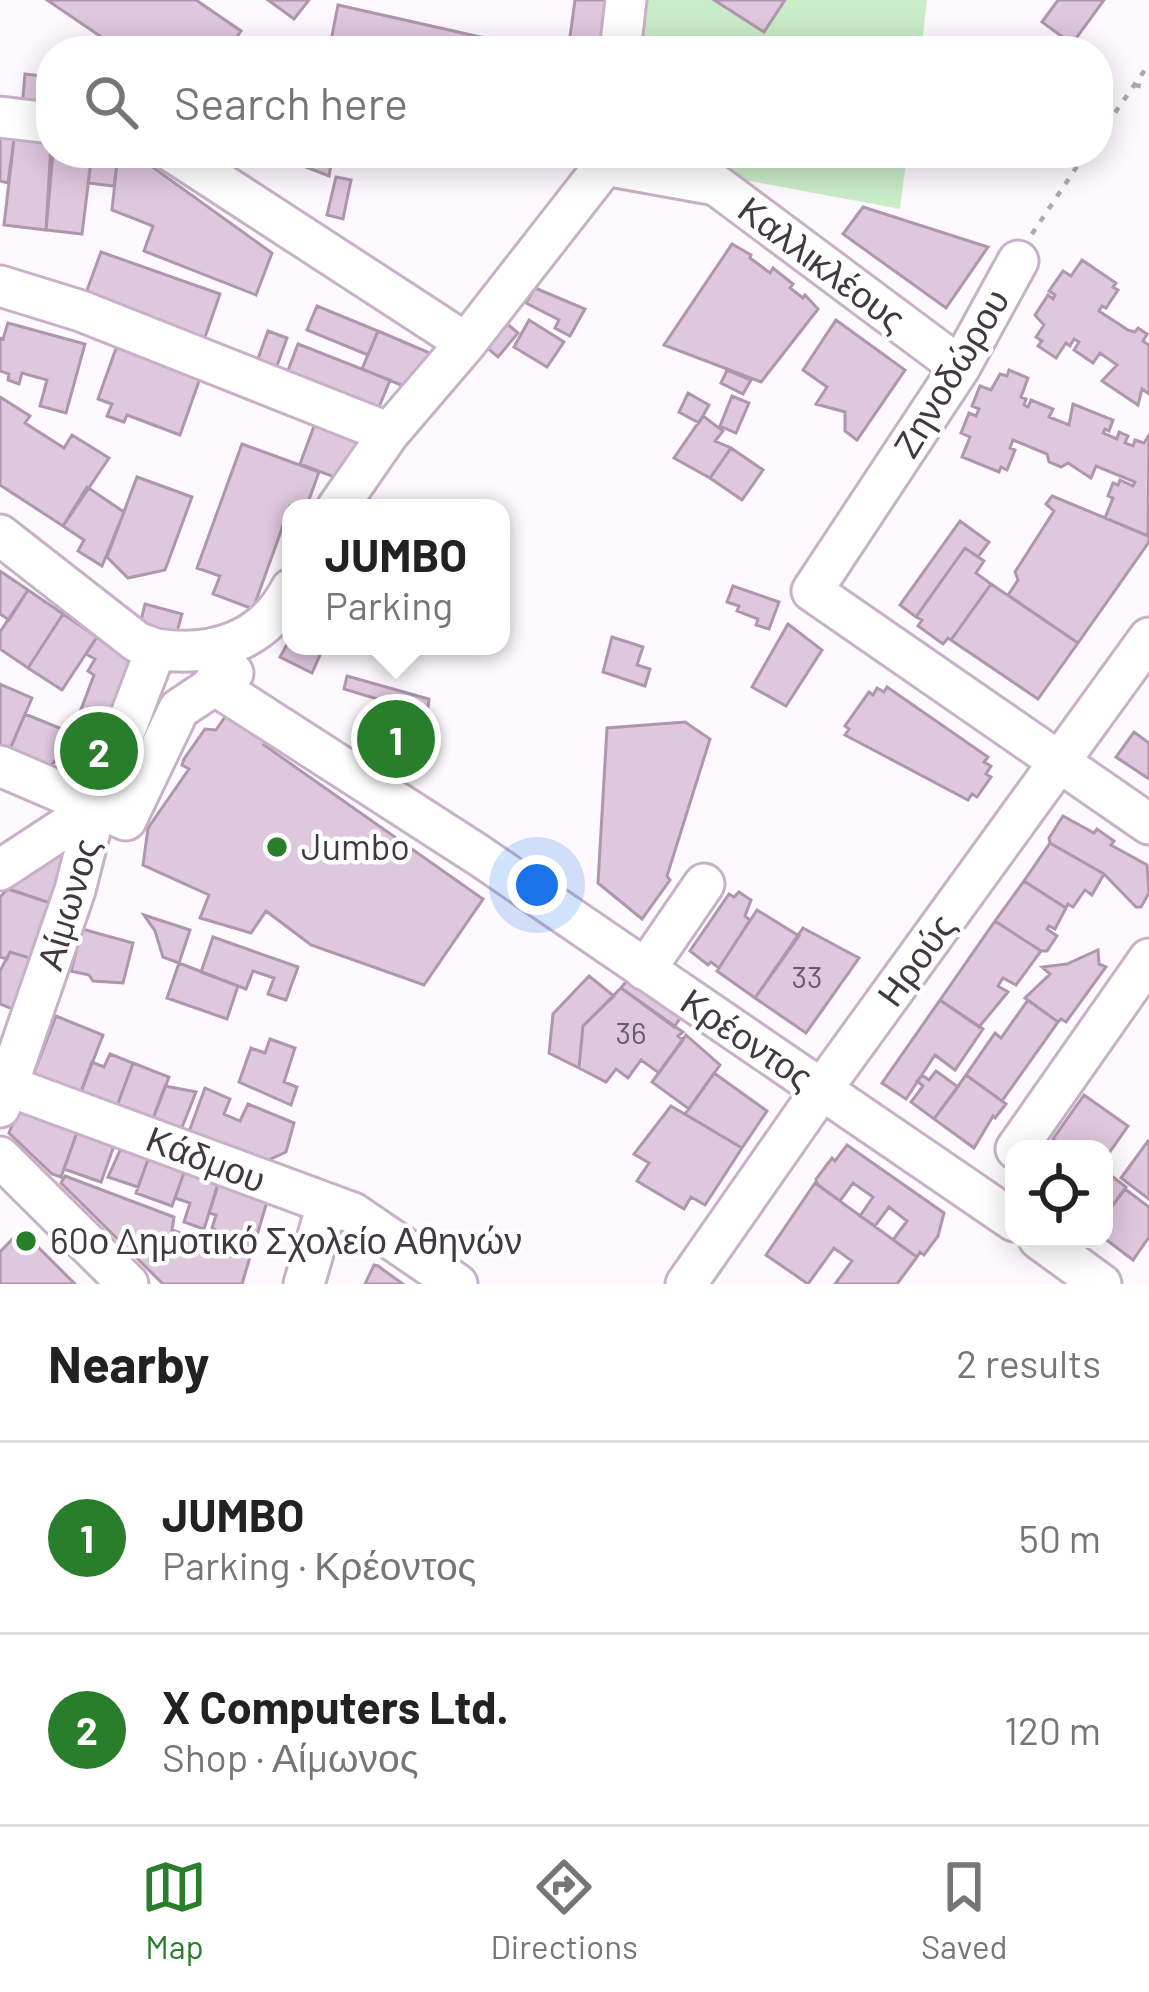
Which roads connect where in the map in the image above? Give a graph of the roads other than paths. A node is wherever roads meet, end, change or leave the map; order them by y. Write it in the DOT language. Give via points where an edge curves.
graph roads {
  1 [pos="626,0"];
  2 [pos="622,36"];
  3 [pos="0,117"];
  4 [pos="36,121"];
  5 [pos="196,168"];
  6 [pos="599,168"];
  7 [pos="644,168"];
  8 [pos="1018,261"];
  9 [pos="0,286"];
  10 [pos="466,343"];
  11 [pos="960,367"];
  12 [pos="388,433"];
  13 [pos="343,499"];
  14 [pos="0,535"];
  15 [pos="282,607"];
  16 [pos="256,634"];
  17 [pos="1149,638"];
  18 [pos="156,649"];
  19 [pos="213,684"];
  20 [pos="1059,762"];
  21 [pos="0,766"];
  22 [pos="97,807"];
  23 [pos="1149,824"];
  24 [pos="0,870"];
  25 [pos="704,884"];
  26 [pos="1149,959"];
  27 [pos="645,970"];
  28 [pos="822,1090"];
  29 [pos="4,1097"];
  30 [pos="1023,1140"];
  31 [pos="0,1157"];
  32 [pos="327,1205"];
  33 [pos="998,1209"];
  34 [pos="1051,1248"];
  35 [pos="128,1284"];
  36 [pos="304,1284"];
  37 [pos="457,1284"];
  38 [pos="686,1284"];
  39 [pos="1101,1284"];
  1 -- 2 [label="street"];
  3 -- 4 [label="street"];
  5 -- 10 [label="street"];
  6 -- 10 [label="street"];
  7 -- 11 [label="street, Καλλικλέους" via="716,185"];
  8 -- 11 [label="street, Ζηνοδώρου"];
  9 -- 12 [label="street" via="81,310"];
  10 -- 12 [label="street"];
  11 -- 20 [label="street, Ζηνοδώρου" via="812,591"];
  12 -- 13 [label="street"];
  14 -- 18 [label="street"];
  15 -- 16 [label="street"];
  16 -- 18 [label="street" via="181,653"];
  16 -- 19 [label="street" via="235,672"];
  17 -- 20 [label="street, Ηρούς"];
  18 -- 22 [label="street, Αίμωνος"];
  19 -- 22 [label="street" via="179,709 126,820"];
  19 -- 27 [label="street, Κρέοντος"];
  20 -- 23 [label="street"];
  20 -- 28 [label="street, Ηρούς"];
  21 -- 22 [label="street"];
  22 -- 24 [label="street"];
  22 -- 29 [label="street, Αίμωνος"];
  25 -- 27 [label="street"];
  26 -- 30 [label="street"];
  27 -- 28 [label="street, Κρέοντος"];
  28 -- 33 [label="street, Κρέοντος"];
  28 -- 38 [label="street, Ηρούς"];
  29 -- 32 [label="street, Κάδμου"];
  31 -- 35 [label="street"];
  32 -- 36 [label="street"];
  32 -- 37 [label="street, Κάδμου" via="353,1213"];
  34 -- 39 [label="street"];
}
